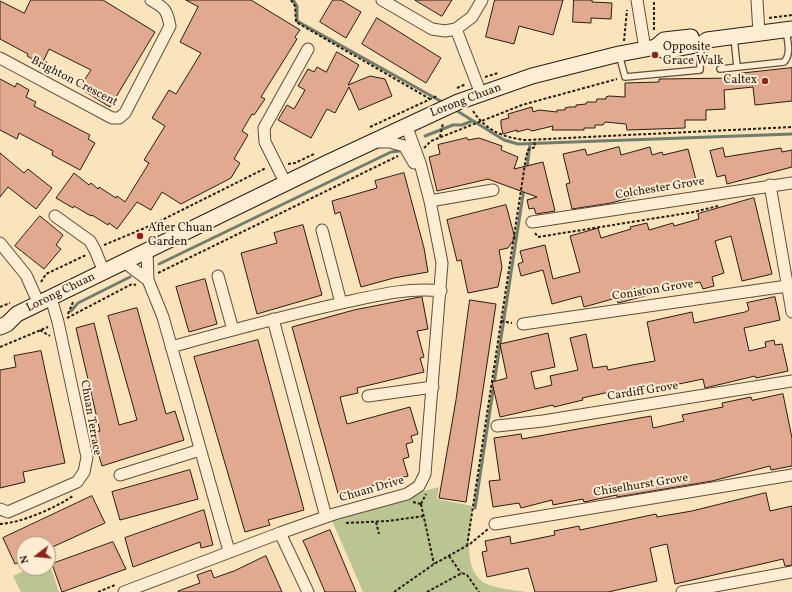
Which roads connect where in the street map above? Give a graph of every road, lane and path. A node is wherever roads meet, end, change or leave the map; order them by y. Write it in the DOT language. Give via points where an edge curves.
graph roads {
  1 [pos="151,0"];
  2 [pos="291,0"];
  3 [pos="382,0"];
  4 [pos="482,0"];
  5 [pos="637,0"];
  6 [pos="654,0"];
  7 [pos="757,0"];
  8 [pos="627,7"];
  9 [pos="456,29"];
  10 [pos="789,29"];
  11 [pos="759,33"];
  12 [pos="734,36"];
  13 [pos="703,40"];
  14 [pos="652,44"];
  15 [pos="621,47"];
  16 [pos="308,49"];
  17 [pos="0,58"];
  18 [pos="737,67"];
  19 [pos="720,68"];
  20 [pos="625,77"];
  21 [pos="481,94"];
  22 [pos="431,99"];
  23 [pos="441,109"];
  24 [pos="473,110"];
  25 [pos="480,122"];
  26 [pos="406,125"];
  27 [pos="792,127"];
  28 [pos="367,136"];
  29 [pos="440,138"];
  30 [pos="534,141"];
  31 [pos="422,150"];
  32 [pos="316,153"];
  33 [pos="399,155"];
  34 [pos="276,166"];
  35 [pos="424,178"];
  36 [pos="792,183"];
  37 [pos="286,184"];
  38 [pos="770,185"];
  39 [pos="493,190"];
  40 [pos="430,201"];
  41 [pos="725,204"];
  42 [pos="55,216"];
  43 [pos="532,222"];
  44 [pos="322,230"];
  45 [pos="0,243"];
  46 [pos="95,250"];
  47 [pos="147,251"];
  48 [pos="124,262"];
  49 [pos="104,272"];
  50 [pos="218,276"];
  51 [pos="148,280"];
  52 [pos="790,286"];
  53 [pos="441,290"];
  54 [pos="41,298"];
  55 [pos="341,303"];
  56 [pos="0,307"];
  57 [pos="14,308"];
  58 [pos="792,312"];
  59 [pos="0,317"];
  60 [pos="65,319"];
  61 [pos="273,319"];
  62 [pos="501,322"];
  63 [pos="508,322"];
  64 [pos="523,324"];
  65 [pos="0,327"];
  66 [pos="40,330"];
  67 [pos="233,330"];
  68 [pos="52,337"];
  69 [pos="171,347"];
  70 [pos="792,381"];
  71 [pos="433,387"];
  72 [pos="368,396"];
  73 [pos="497,426"];
  74 [pos="200,450"];
  75 [pos="120,475"];
  76 [pos="792,475"];
  77 [pos="428,489"];
  78 [pos="75,495"];
  79 [pos="0,509"];
  80 [pos="330,516"];
  81 [pos="424,516"];
  82 [pos="376,522"];
  83 [pos="0,524"];
  84 [pos="494,524"];
  85 [pos="280,532"];
  86 [pos="379,534"];
  87 [pos="467,546"];
  88 [pos="229,551"];
  89 [pos="448,556"];
  90 [pos="434,564"];
  91 [pos="792,572"];
  92 [pos="460,573"];
  93 [pos="122,588"];
  94 [pos="98,592"];
  95 [pos="308,592"];
  96 [pos="396,592"];
  97 [pos="427,592"];
  98 [pos="479,592"];
  99 [pos="682,592"];
  1 -- 17 [label="street, Brighton Crescent" via="164,7 170,26 125,113 119,118 112,118"];
  2 -- 22 [label="path" via="295,6 296,22"];
  3 -- 9 [label="street" via="432,29"];
  4 -- 9 [label="street" via="472,17"];
  5 -- 14 [label="street"];
  6 -- 14 [label="path"];
  7 -- 11 [label="street"];
  8 -- 15 [label="path"];
  9 -- 21 [label="street"];
  10 -- 11 [label="street, Lorong Chuan"];
  10 -- 18 [label="lane" via="787,59 784,62"];
  11 -- 12 [label="street, Lorong Chuan"];
  12 -- 13 [label="street, Lorong Chuan"];
  12 -- 18 [label="lane"];
  13 -- 14 [label="street, Lorong Chuan" via="664,40"];
  13 -- 20 [label="lane" via="701,68 698,71"];
  14 -- 15 [label="street, Lorong Chuan"];
  15 -- 20 [label="lane"];
  15 -- 21 [label="street, Lorong Chuan"];
  16 -- 34 [label="street" via="264,128 265,142"];
  18 -- 19 [label="lane"];
  20 -- 25 [label="path" via="522,105"];
  21 -- 23 [label="street, Lorong Chuan"];
  22 -- 23 [label="path"];
  22 -- 28 [label="path"];
  23 -- 26 [label="street, Lorong Chuan"];
  23 -- 29 [label="path"];
  24 -- 25 [label="path"];
  25 -- 29 [label="path"];
  25 -- 30 [label="path" via="507,138"];
  26 -- 28 [label="street, Lorong Chuan"];
  26 -- 35 [label="street, Chuan Drive"];
  27 -- 30 [label="path"];
  28 -- 35 [label="street" via="404,146"];
  28 -- 37 [label="street, Lorong Chuan"];
  29 -- 31 [label="path" via="431,141"];
  30 -- 62 [label="path" via="535,147 528,150"];
  32 -- 34 [label="path" via="295,163"];
  33 -- 51 [label="path"];
  34 -- 37 [label="street"];
  34 -- 46 [label="path" via="266,168 152,225"];
  35 -- 40 [label="street, Chuan Drive"];
  36 -- 38 [label="street, Colchester Grove"];
  37 -- 47 [label="street, Lorong Chuan"];
  38 -- 43 [label="street, Colchester Grove"];
  38 -- 52 [label="street"];
  39 -- 40 [label="street"];
  40 -- 53 [label="street, Chuan Drive" via="442,263"];
  41 -- 43 [label="path" via="694,212 538,237"];
  42 -- 46 [label="street, Lorong Chuan" via="90,241"];
  44 -- 55 [label="street"];
  45 -- 54 [label="street, Chuan Terrace"];
  46 -- 49 [label="street, Lorong Chuan"];
  46 -- 54 [label="path" via="46,274"];
  47 -- 48 [label="street, Lorong Chuan"];
  47 -- 51 [label="street"];
  48 -- 49 [label="street, Lorong Chuan"];
  48 -- 51 [label="street"];
  49 -- 54 [label="street, Lorong Chuan"];
  50 -- 67 [label="street"];
  51 -- 60 [label="path" via="132,284"];
  51 -- 69 [label="street" via="163,317"];
  52 -- 58 [label="street"];
  52 -- 64 [label="street, Coniston Grove"];
  53 -- 55 [label="street" via="414,290 374,295"];
  53 -- 71 [label="street, Chuan Drive"];
  54 -- 57 [label="street, Lorong Chuan"];
  54 -- 79 [label="street, Chuan Terrace" via="58,322 86,457 84,472 77,482 8,512"];
  55 -- 61 [label="street"];
  56 -- 57 [label="path"];
  57 -- 59 [label="street, Lorong Chuan"];
  57 -- 65 [label="street, Lorong Chuan" via="8,324"];
  61 -- 67 [label="street"];
  61 -- 80 [label="street"];
  62 -- 63 [label="path"];
  62 -- 87 [label="path"];
  66 -- 68 [label="path"];
  67 -- 69 [label="street"];
  69 -- 74 [label="street"];
  70 -- 73 [label="street, Cardiff Grove"];
  71 -- 72 [label="street"];
  71 -- 80 [label="street, Chuan Drive" via="425,474 419,486 407,494"];
  74 -- 75 [label="street"];
  74 -- 88 [label="street"];
  76 -- 84 [label="street, Chiselhurst Grove"];
  77 -- 81 [label="path" via="421,504"];
  78 -- 83 [label="path" via="63,503 11,524"];
  80 -- 82 [label="path" via="345,523"];
  80 -- 85 [label="street, Chuan Drive"];
  81 -- 82 [label="path"];
  81 -- 90 [label="path"];
  82 -- 86 [label="path"];
  84 -- 87 [label="path"];
  85 -- 88 [label="street, Chuan Drive"];
  85 -- 95 [label="street"];
  87 -- 89 [label="path"];
  88 -- 93 [label="street, Chuan Drive"];
  89 -- 90 [label="path"];
  89 -- 92 [label="path"];
  90 -- 96 [label="path"];
  91 -- 99 [label="street"];
  92 -- 97 [label="path"];
  92 -- 98 [label="path" via="467,575"];
  93 -- 94 [label="path"];
}
